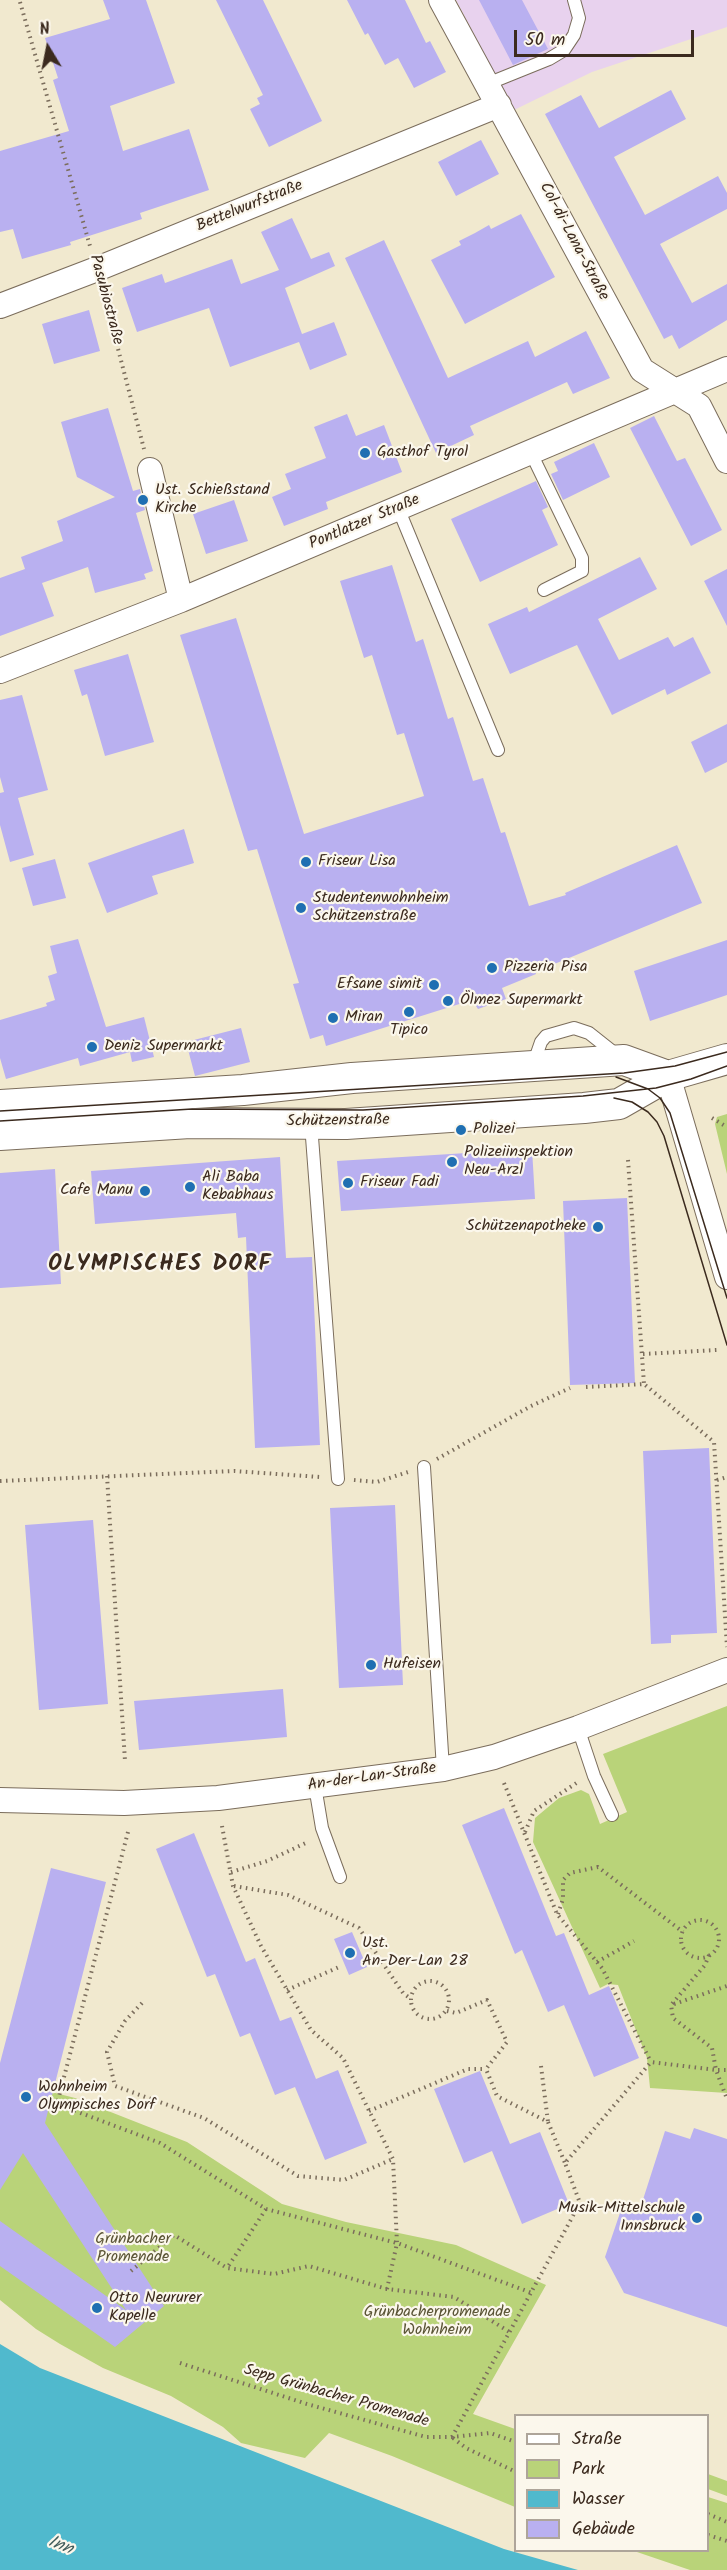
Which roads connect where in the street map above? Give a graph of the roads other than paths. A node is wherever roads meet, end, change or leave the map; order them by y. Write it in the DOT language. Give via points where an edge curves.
graph roads {
  1 [pos="441,0"];
  2 [pos="574,0"];
  3 [pos="487,84"];
  4 [pos="499,105"];
  5 [pos="0,306"];
  6 [pos="727,369"];
  7 [pos="675,392"];
  8 [pos="531,453"];
  9 [pos="727,461"];
  10 [pos="150,470"];
  11 [pos="398,508"];
  12 [pos="544,590"];
  13 [pos="181,600"];
  14 [pos="0,671"];
  15 [pos="498,750"];
  16 [pos="727,1059"];
  17 [pos="668,1076"];
  18 [pos="0,1105"];
  19 [pos="311,1124"];
  20 [pos="0,1135"];
  21 [pos="727,1277"];
  22 [pos="424,1467"];
  23 [pos="338,1479"];
  24 [pos="727,1670"];
  25 [pos="578,1728"];
  26 [pos="443,1769"];
  27 [pos="315,1786"];
  28 [pos="0,1800"];
  29 [pos="612,1815"];
  30 [pos="340,1877"];
  1 -- 3 [label="street, Col-di-Lana-Straße"];
  2 -- 3 [label="lane" via="579,18 564,50"];
  3 -- 4 [label="street, Col-di-Lana-Straße"];
  4 -- 5 [label="street, Bettelwurfstraße"];
  4 -- 7 [label="street, Col-di-Lana-Straße" via="642,370"];
  6 -- 7 [label="street, Pontlatzer Straße"];
  7 -- 8 [label="street, Pontlatzer Straße"];
  7 -- 9 [label="street, Col-di-Lana-Straße" via="699,405"];
  8 -- 11 [label="street, Pontlatzer Straße"];
  8 -- 12 [label="lane" via="582,558 582,571"];
  10 -- 13 [label="street"];
  11 -- 13 [label="street, Pontlatzer Straße"];
  11 -- 15 [label="lane"];
  13 -- 14 [label="street, Pontlatzer Straße"];
  16 -- 17 [label="street, Schützenstraße"];
  17 -- 18 [label="street" via="624,1060"];
  17 -- 19 [label="street, Schützenstraße" via="619,1104"];
  17 -- 21 [label="street"];
  19 -- 20 [label="street, Schützenstraße" via="189,1124"];
  19 -- 23 [label="lane"];
  22 -- 26 [label="lane"];
  24 -- 25 [label="street, An-der-Lan-Straße"];
  25 -- 26 [label="street, An-der-Lan-Straße" via="494,1757"];
  25 -- 29 [label="lane"];
  26 -- 27 [label="street, An-der-Lan-Straße"];
  27 -- 28 [label="street, An-der-Lan-Straße" via="134,1803"];
  27 -- 30 [label="lane" via="322,1828"];
}
